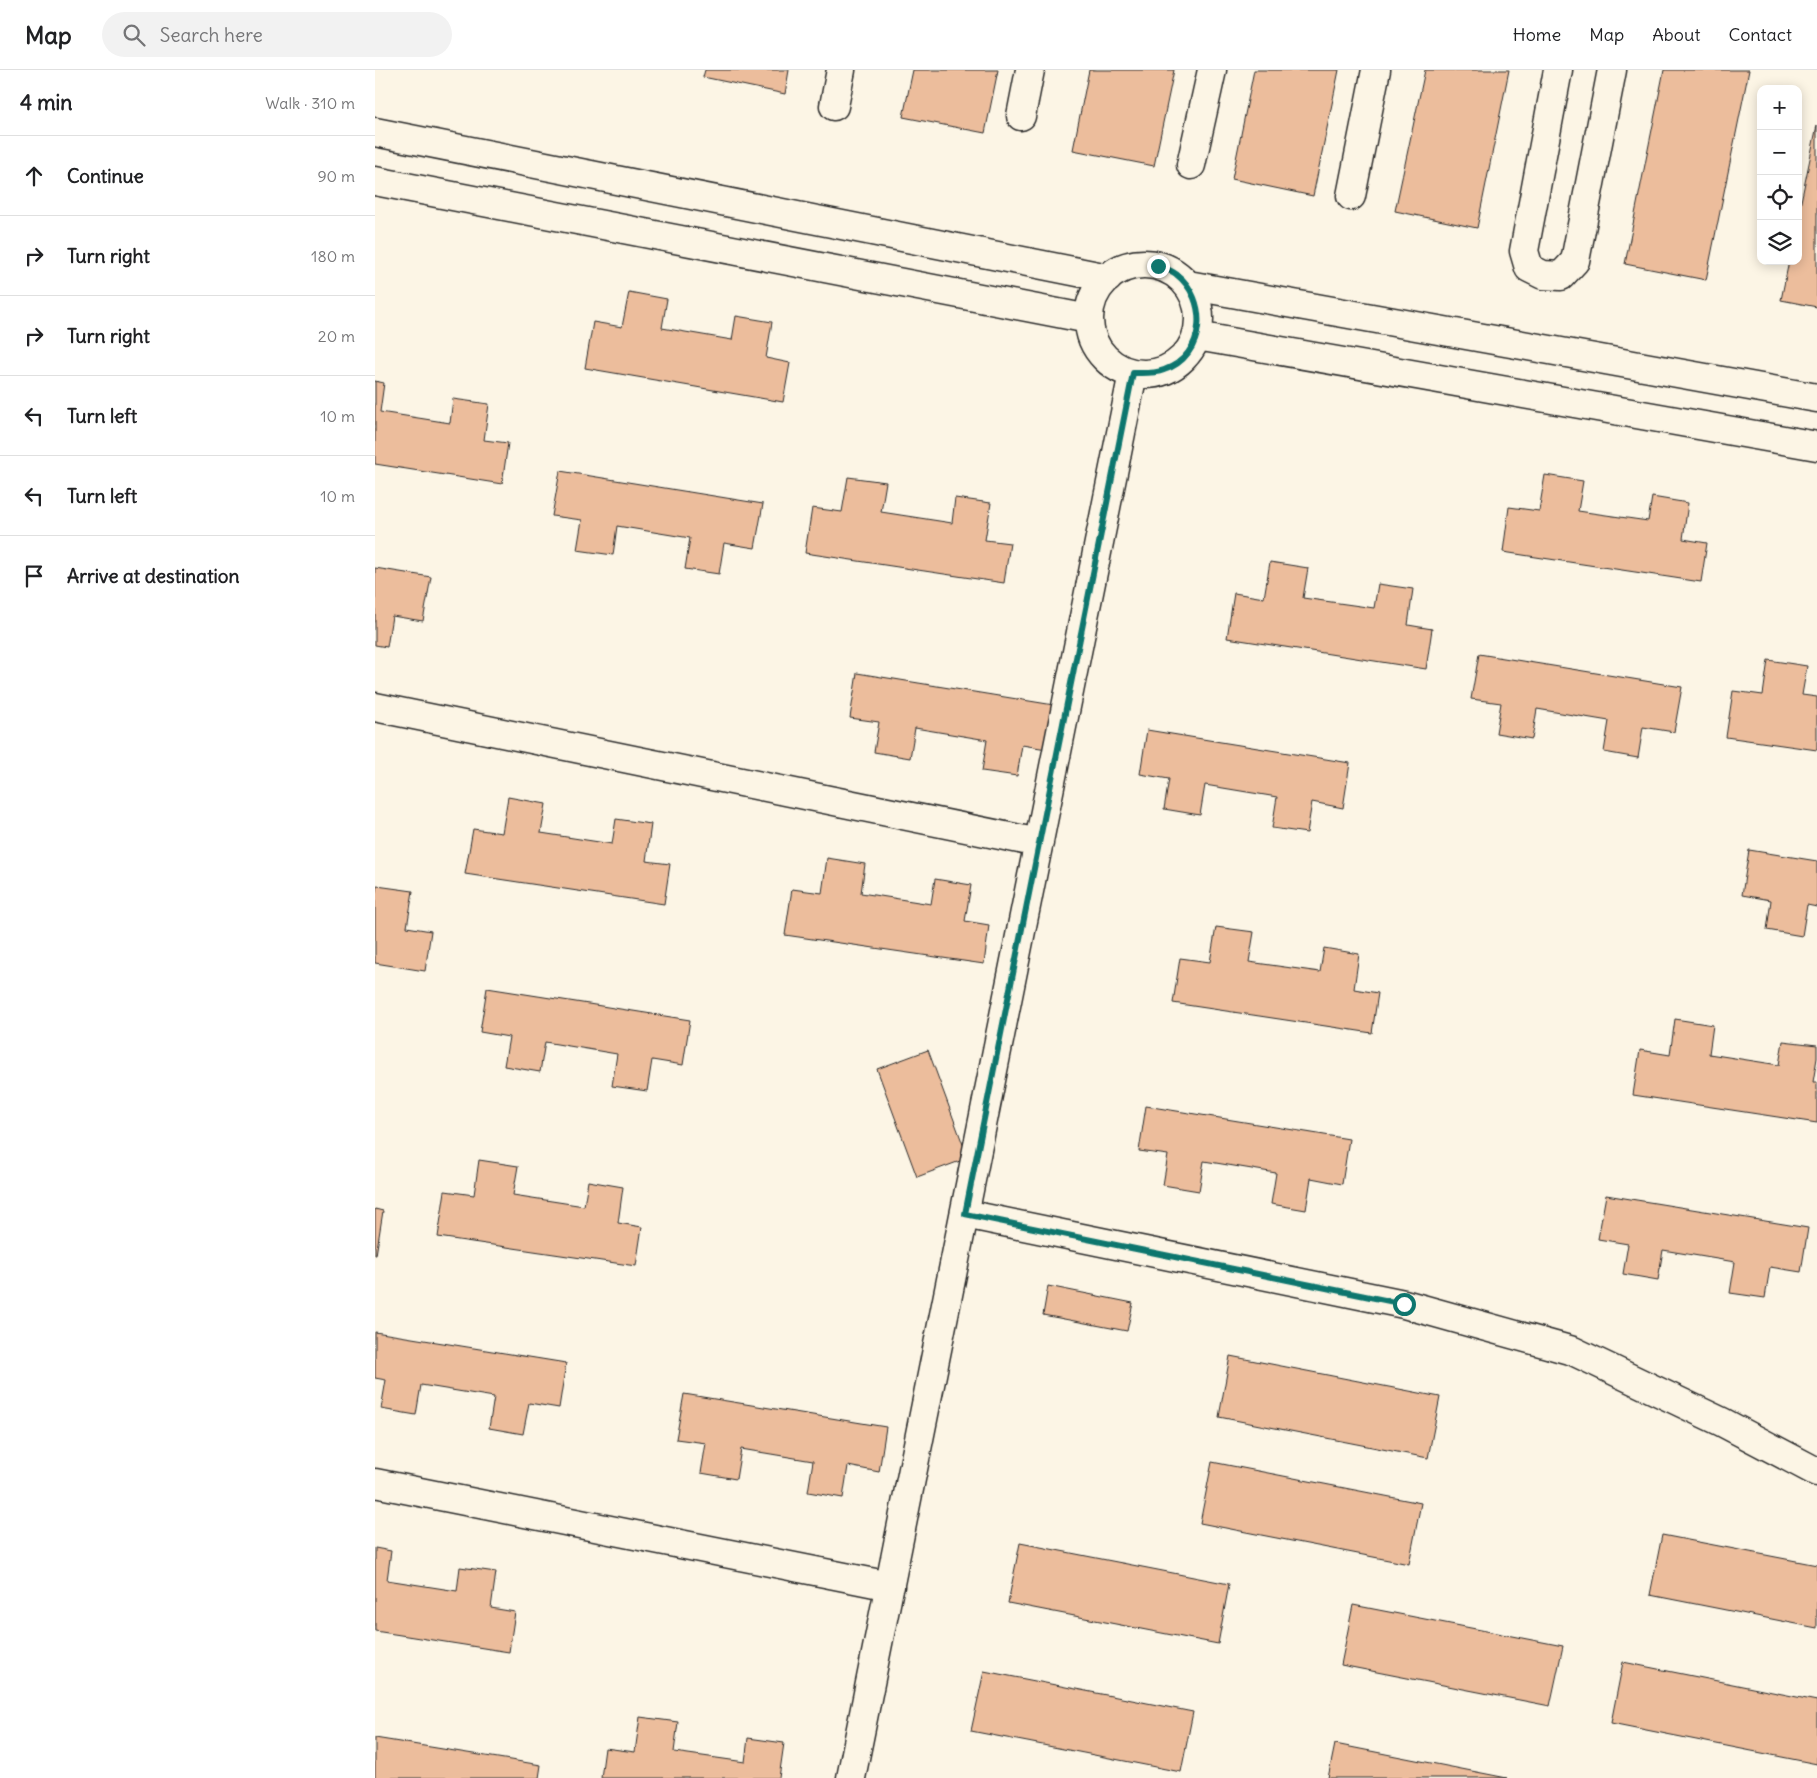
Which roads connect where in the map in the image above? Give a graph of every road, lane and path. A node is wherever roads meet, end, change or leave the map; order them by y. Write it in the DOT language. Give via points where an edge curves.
graph roads {
  1 [pos="841,70"];
  2 [pos="1030,70"];
  3 [pos="1212,70"];
  4 [pos="1376,70"];
  5 [pos="1557,70"];
  6 [pos="1612,70"];
  7 [pos="834,106"];
  8 [pos="1021,116"];
  9 [pos="375,132"];
  10 [pos="1191,165"];
  11 [pos="375,181"];
  12 [pos="1351,196"];
  13 [pos="1108,278"];
  14 [pos="1188,285"];
  15 [pos="1089,319"];
  16 [pos="1197,336"];
  17 [pos="1133,373"];
  18 [pos="1817,398"];
  19 [pos="1817,446"];
  20 [pos="375,707"];
  21 [pos="1039,842"];
  22 [pos="965,1214"];
  23 [pos="1817,1472"];
  24 [pos="375,1483"];
  25 [pos="890,1586"];
  26 [pos="851,1778"];
  1 -- 7 [label="street"];
  2 -- 8 [label="street"];
  3 -- 10 [label="street"];
  4 -- 12 [label="street"];
  5 -- 6 [label="street" via="1525,251 1529,268 1543,275 1561,276 1575,261"];
  9 -- 13 [label="street"];
  11 -- 15 [label="street"];
  13 -- 14 [label="street" via="1123,268 1141,264 1175,273"];
  13 -- 15 [label="street" via="1096,292"];
  14 -- 16 [label="street" via="1197,301 1200,318"];
  14 -- 18 [label="street"];
  15 -- 17 [label="street" via="1097,347 1119,368"];
  16 -- 17 [label="street" via="1179,362 1150,374"];
  16 -- 19 [label="street"];
  17 -- 21 [label="street"];
  20 -- 21 [label="street"];
  21 -- 22 [label="street"];
  22 -- 23 [label="street" via="1404,1304 1573,1351 1722,1422"];
  22 -- 25 [label="street"];
  24 -- 25 [label="street"];
  25 -- 26 [label="street"];
}
